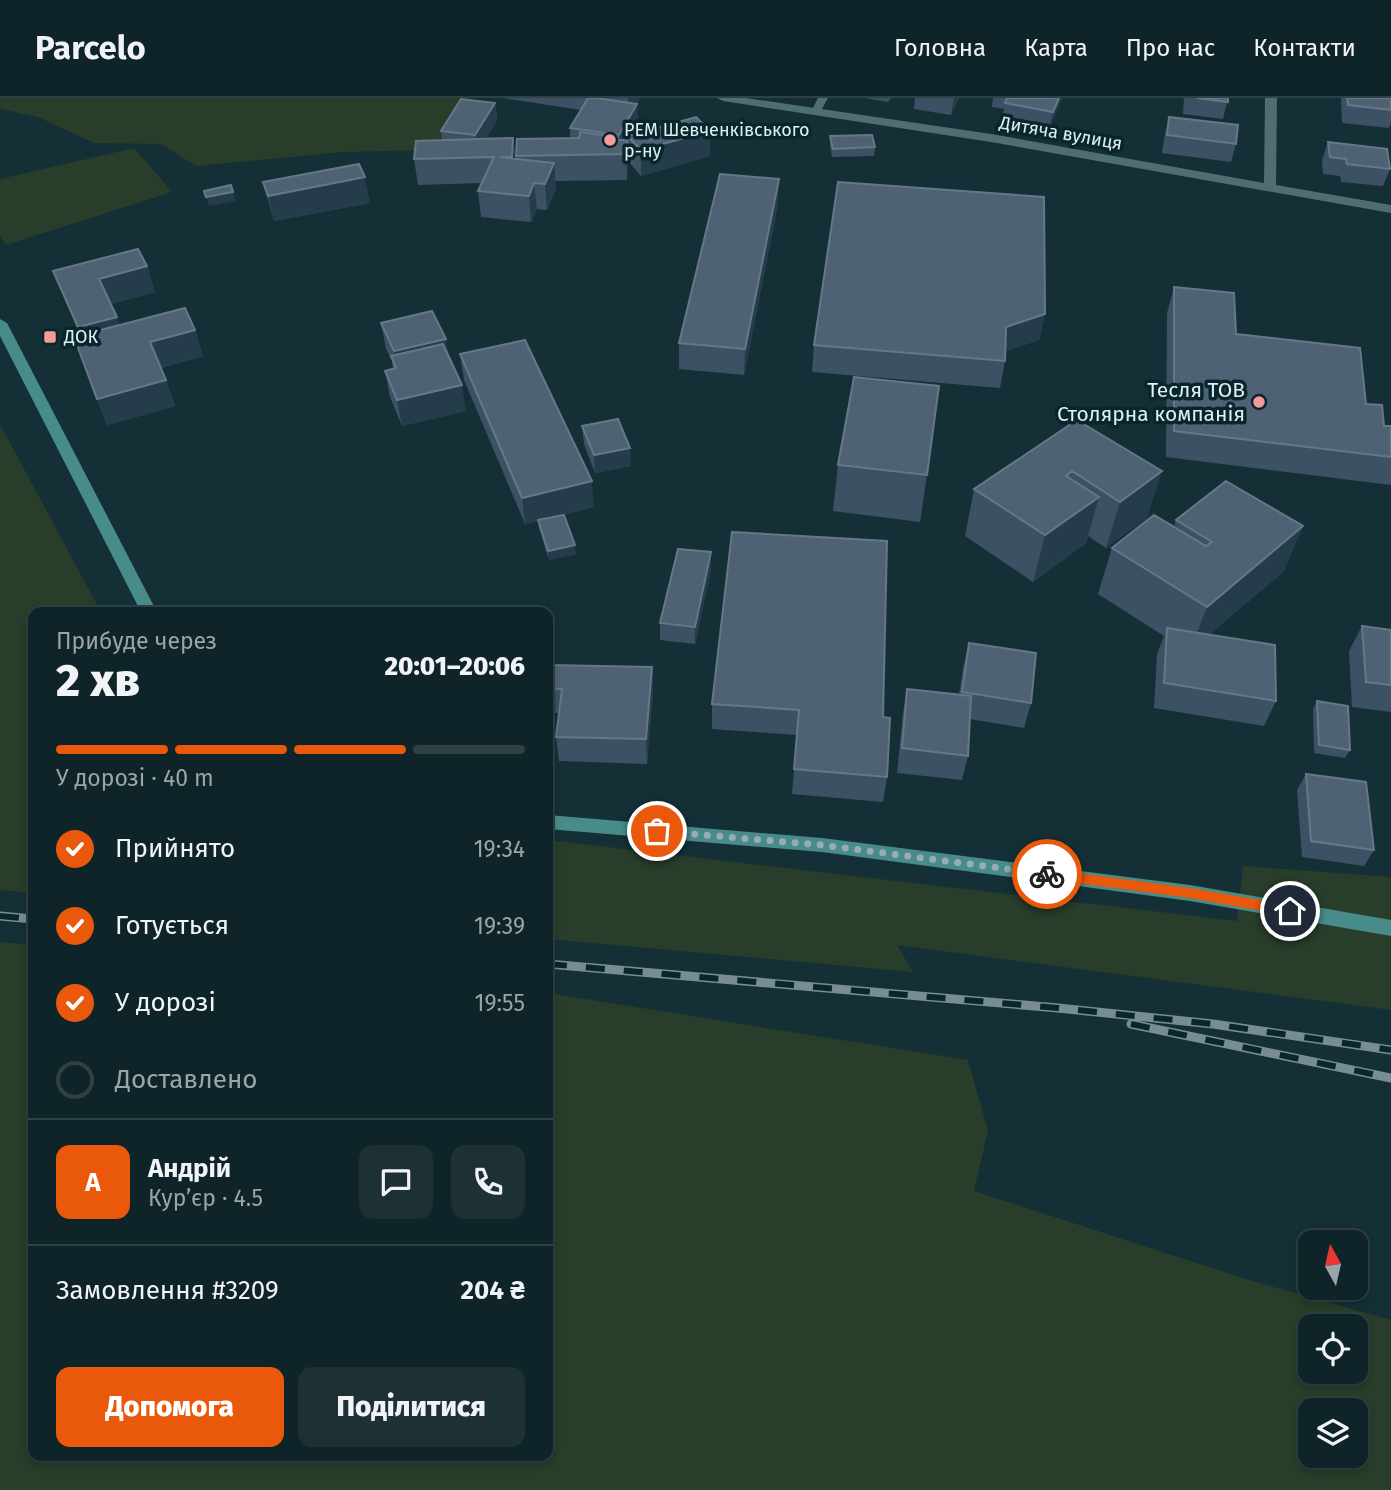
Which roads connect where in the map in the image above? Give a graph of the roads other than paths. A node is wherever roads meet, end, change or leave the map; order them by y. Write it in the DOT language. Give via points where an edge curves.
graph roads {
  1 [pos="723,98"];
  2 [pos="823,98"];
  3 [pos="1271,98"];
  4 [pos="816,112"];
  5 [pos="1269,187"];
  6 [pos="1391,209"];
  7 [pos="0,323"];
  8 [pos="146,607"];
  9 [pos="553,822"];
  10 [pos="1391,928"];
  1 -- 4 [label="street, Дитяча вулиця"];
  2 -- 4 [label="lane"];
  3 -- 5 [label="street"];
  4 -- 5 [label="street, Дитяча вулиця"];
  5 -- 6 [label="street, Дитяча вулиця"];
  7 -- 8 [label="main road"];
  9 -- 10 [label="main road" via="822,845 1190,893"];
}
